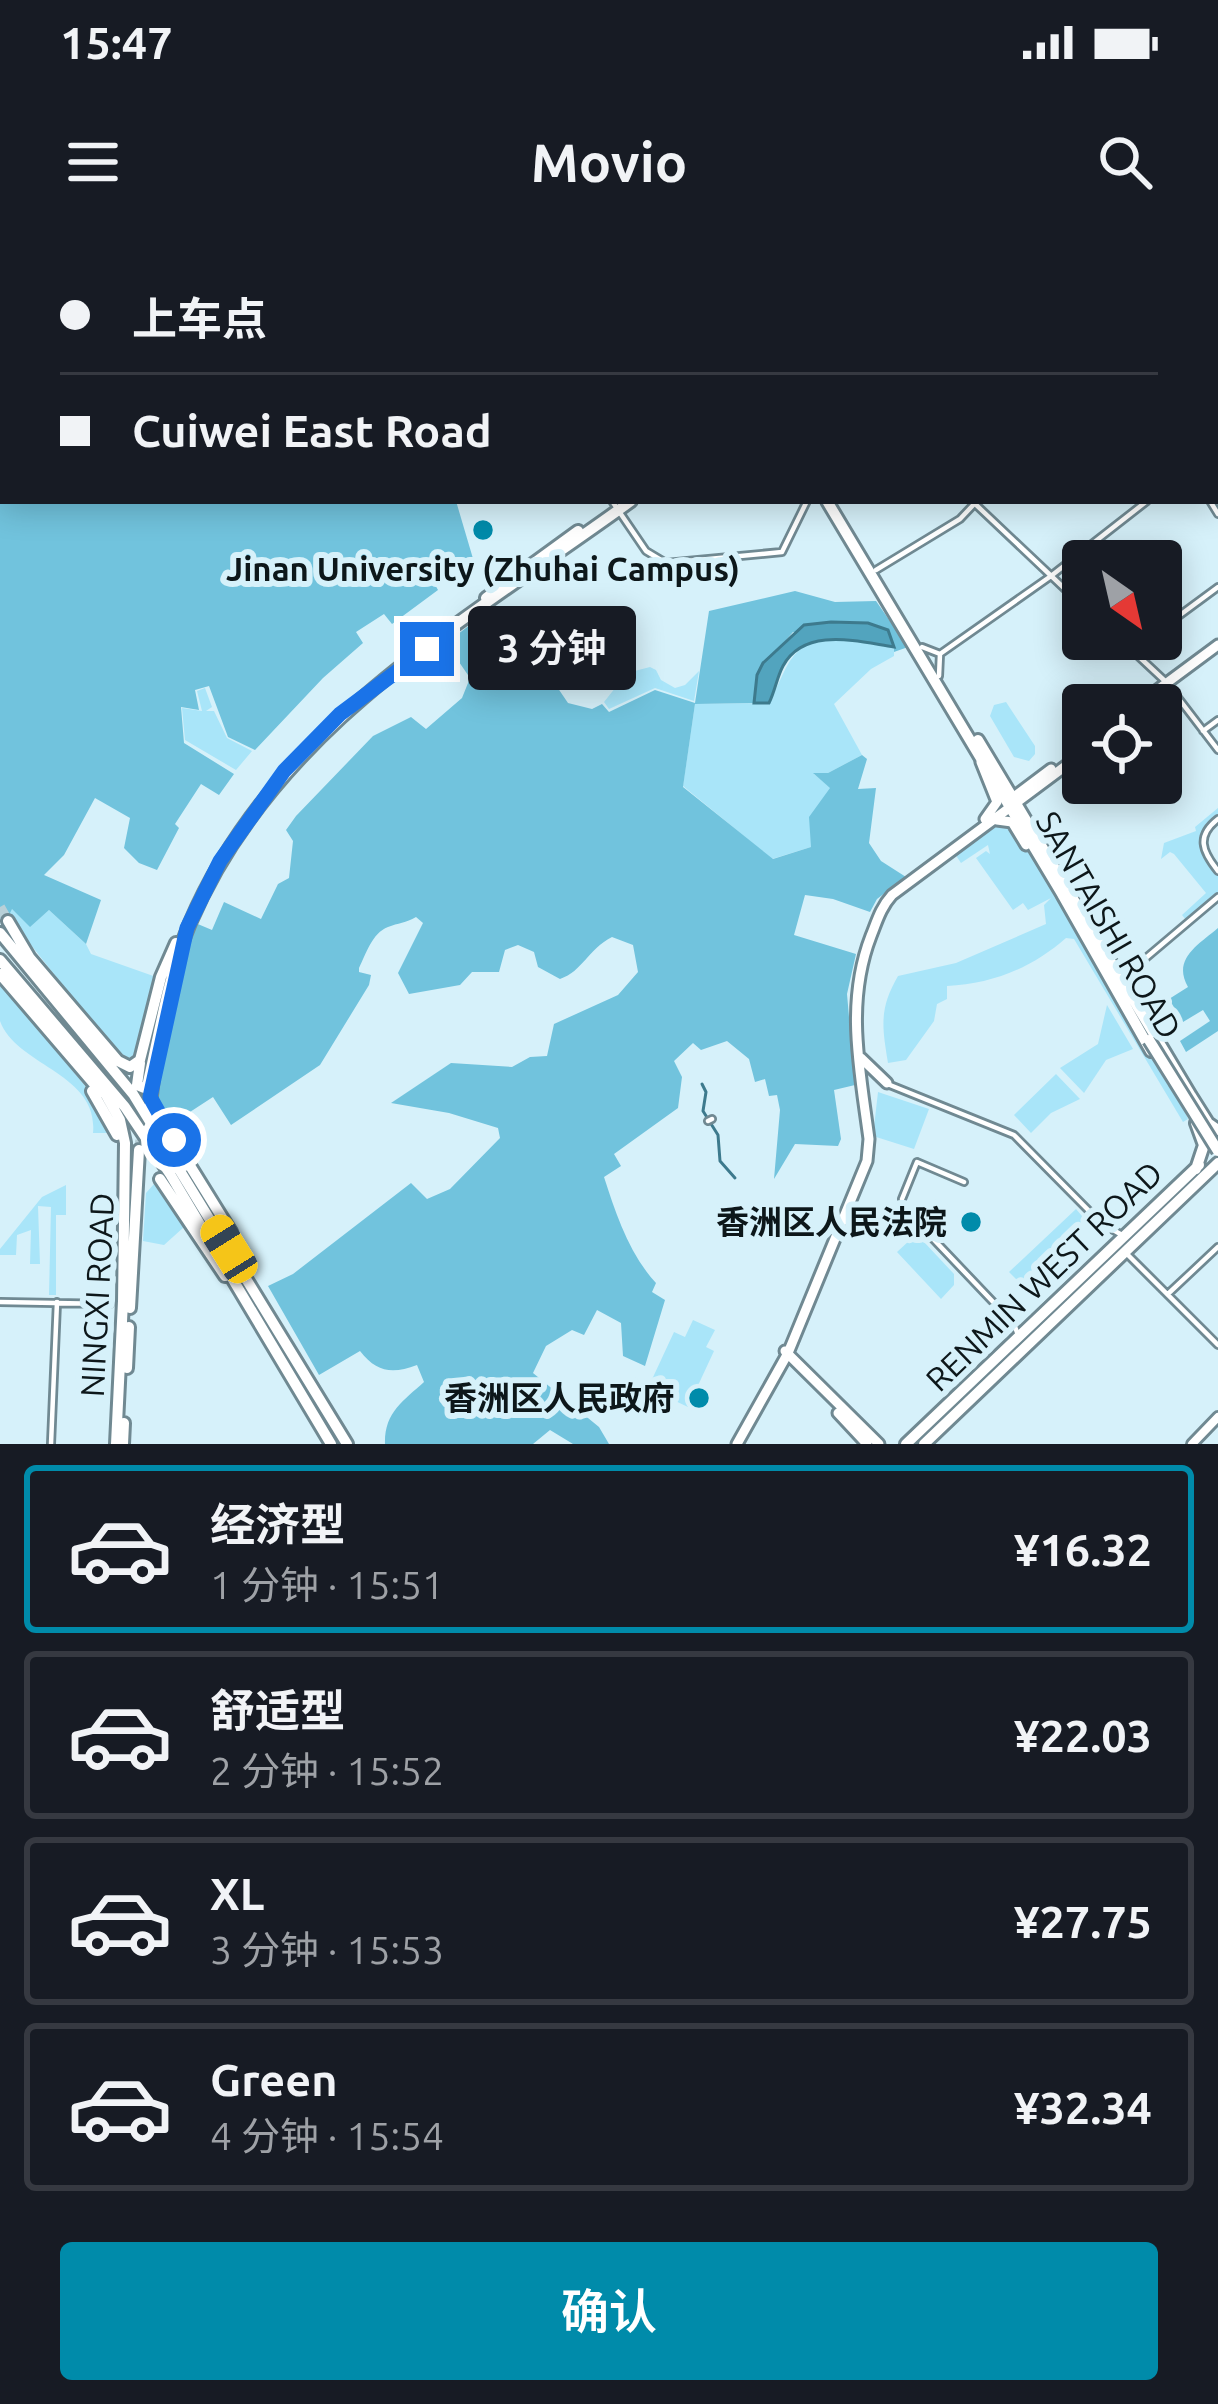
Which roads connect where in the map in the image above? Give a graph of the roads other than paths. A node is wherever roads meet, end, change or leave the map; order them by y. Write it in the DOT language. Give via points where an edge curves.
graph roads {
  1 [pos="806,504"];
  2 [pos="833,504"];
  3 [pos="833,504"];
  4 [pos="973,504"];
  5 [pos="977,504"];
  6 [pos="1143,504"];
  7 [pos="616,505"];
  8 [pos="876,570"];
  9 [pos="1052,576"];
  10 [pos="1062,586"];
  11 [pos="1218,587"];
  12 [pos="1182,614"];
  13 [pos="922,647"];
  14 [pos="1218,649"];
  15 [pos="940,654"];
  16 [pos="1143,660"];
  17 [pos="939,676"];
  18 [pos="1168,684"];
  19 [pos="1170,684"];
  20 [pos="1182,703"];
  21 [pos="1218,721"];
  22 [pos="1203,731"];
  23 [pos="1218,750"];
  24 [pos="983,755"];
  25 [pos="1062,765"];
  26 [pos="1036,784"];
  27 [pos="1011,803"];
  28 [pos="986,818"];
  29 [pos="1218,819"];
  30 [pos="976,832"];
  31 [pos="1051,869"];
  32 [pos="1218,871"];
  33 [pos="1218,897"];
  34 [pos="195,903"];
  35 [pos="8,921"];
  36 [pos="0,933"];
  37 [pos="176,943"];
  38 [pos="29,957"];
  39 [pos="0,960"];
  40 [pos="0,974"];
  41 [pos="1121,979"];
  42 [pos="37,1007"];
  43 [pos="68,1012"];
  44 [pos="50,1023"];
  45 [pos="1142,1023"];
  46 [pos="99,1045"];
  47 [pos="859,1055"];
  48 [pos="136,1064"];
  49 [pos="859,1073"];
  50 [pos="884,1082"];
  51 [pos="148,1086"];
  52 [pos="134,1094"];
  53 [pos="863,1094"];
  54 [pos="121,1111"];
  55 [pos="1208,1127"];
  56 [pos="117,1135"];
  57 [pos="1218,1148"];
  58 [pos="132,1149"];
  59 [pos="178,1155"];
  60 [pos="1218,1168"];
  61 [pos="163,1173"];
  62 [pos="1199,1173"];
  63 [pos="964,1181"];
  64 [pos="140,1190"];
  65 [pos="902,1199"];
  66 [pos="1101,1223"];
  67 [pos="919,1224"];
  68 [pos="226,1232"];
  69 [pos="1134,1235"];
  70 [pos="206,1244"];
  71 [pos="1218,1246"];
  72 [pos="1113,1255"];
  73 [pos="1135,1258"];
  74 [pos="248,1278"];
  75 [pos="1169,1293"];
  76 [pos="122,1297"];
  77 [pos="0,1301"];
  78 [pos="56,1302"];
  79 [pos="1014,1324"];
  80 [pos="1034,1324"];
  81 [pos="1016,1341"];
  82 [pos="1218,1345"];
  83 [pos="783,1356"];
  84 [pos="1218,1417"];
  85 [pos="119,1441"];
  86 [pos="51,1444"];
  87 [pos="331,1444"];
  88 [pos="347,1444"];
  89 [pos="737,1444"];
  90 [pos="867,1444"];
  91 [pos="879,1444"];
  92 [pos="906,1444"];
  93 [pos="924,1444"];
  94 [pos="1192,1444"];
  1 -- 7 [label="street" via="782,552 675,565 646,551"];
  2 -- 8 [label="main road, SANTAISHI ROAD"];
  3 -- 24 [label="main road, SANTAISHI ROAD"];
  4 -- 8 [label="street"];
  5 -- 9 [label="street"];
  6 -- 9 [label="street"];
  7 -- 34 [label="main road" via="340,714 263,798"];
  8 -- 13 [label="main road, SANTAISHI ROAD"];
  9 -- 10 [label="street"];
  9 -- 15 [label="street"];
  11 -- 12 [label="street"];
  13 -- 15 [label="street"];
  13 -- 17 [label="main road, SANTAISHI ROAD"];
  14 -- 19 [label="main road"];
  15 -- 17 [label="street"];
  16 -- 18 [label="street"];
  17 -- 24 [label="main road, SANTAISHI ROAD"];
  20 -- 22 [label="street"];
  21 -- 22 [label="street"];
  22 -- 23 [label="street"];
  24 -- 26 [label="main road" via="1009,782"];
  24 -- 27 [label="main road, SANTAISHI ROAD"];
  24 -- 28 [label="main road" via="997,802"];
  25 -- 26 [label="main road"];
  26 -- 27 [label="main road"];
  26 -- 31 [label="main road" via="1026,811"];
  27 -- 28 [label="main road"];
  27 -- 30 [label="main road"];
  27 -- 31 [label="main road, SANTAISHI ROAD"];
  28 -- 49 [label="main road" via="878,910 850,993"];
  29 -- 32 [label="street" via="1202,844"];
  30 -- 31 [label="main road" via="1008,819"];
  30 -- 47 [label="main road" via="880,911 857,981"];
  31 -- 41 [label="main road, SANTAISHI ROAD"];
  31 -- 45 [label="main road, SANTAISHI ROAD"];
  33 -- 41 [label="street"];
  34 -- 37 [label="main road"];
  34 -- 51 [label="main road"];
  35 -- 38 [label="main road"];
  36 -- 43 [label="main road"];
  37 -- 48 [label="main road"];
  37 -- 51 [label="main road"];
  38 -- 43 [label="main road"];
  38 -- 48 [label="main road" via="119,1063"];
  39 -- 42 [label="main road"];
  40 -- 42 [label="main road"];
  41 -- 45 [label="main road, SANTAISHI ROAD"];
  42 -- 54 [label="main road"];
  42 -- 56 [label="main road"];
  43 -- 46 [label="main road"];
  43 -- 52 [label="main road"];
  44 -- 54 [label="main road"];
  45 -- 55 [label="main road, SANTAISHI ROAD"];
  45 -- 57 [label="main road, bridge"];
  46 -- 48 [label="main road" via="121,1067"];
  46 -- 52 [label="main road"];
  47 -- 49 [label="main road"];
  47 -- 50 [label="main road"];
  48 -- 51 [label="main road" via="136,1084"];
  49 -- 50 [label="street"];
  49 -- 53 [label="main road"];
  49 -- 83 [label="main road" via="863,1159"];
  50 -- 53 [label="main road"];
  50 -- 66 [label="street" via="1014,1135"];
  51 -- 59 [label="main road" via="150,1106"];
  51 -- 74 [label="main road" via="231,1232"];
  52 -- 59 [label="main road"];
  52 -- 74 [label="main road"];
  53 -- 83 [label="main road" via="867,1161"];
  54 -- 58 [label="main road"];
  54 -- 61 [label="main road"];
  55 -- 62 [label="main road"];
  57 -- 62 [label="main road, RENMIN WEST ROAD"];
  58 -- 64 [label="main road" via="141,1147"];
  58 -- 76 [label="main road, NINGXI ROAD"];
  58 -- 76 [label="main road"];
  59 -- 68 [label="main road"];
  60 -- 62 [label="main road"];
  61 -- 64 [label="main road"];
  61 -- 70 [label="main road"];
  61 -- 87 [label="main road"];
  62 -- 69 [label="main road, RENMIN WEST ROAD"];
  63 -- 65 [label="street" via="917,1162"];
  64 -- 76 [label="main road"];
  66 -- 69 [label="street"];
  66 -- 72 [label="street"];
  67 -- 79 [label="street"];
  69 -- 72 [label="main road, RENMIN WEST ROAD"];
  69 -- 73 [label="street"];
  71 -- 75 [label="street"];
  72 -- 73 [label="street"];
  72 -- 80 [label="main road, RENMIN WEST ROAD"];
  72 -- 93 [label="main road, RENMIN WEST ROAD"];
  73 -- 75 [label="street"];
  74 -- 88 [label="main road"];
  75 -- 82 [label="street"];
  76 -- 78 [label="street"];
  76 -- 85 [label="main road, NINGXI ROAD"];
  77 -- 78 [label="street"];
  78 -- 86 [label="street"];
  79 -- 80 [label="street"];
  79 -- 81 [label="street"];
  80 -- 81 [label="main road, RENMIN WEST ROAD"];
  81 -- 92 [label="main road, RENMIN WEST ROAD"];
  83 -- 89 [label="main road"];
  83 -- 90 [label="main road"];
  83 -- 91 [label="main road"];
  84 -- 94 [label="street"];
}
